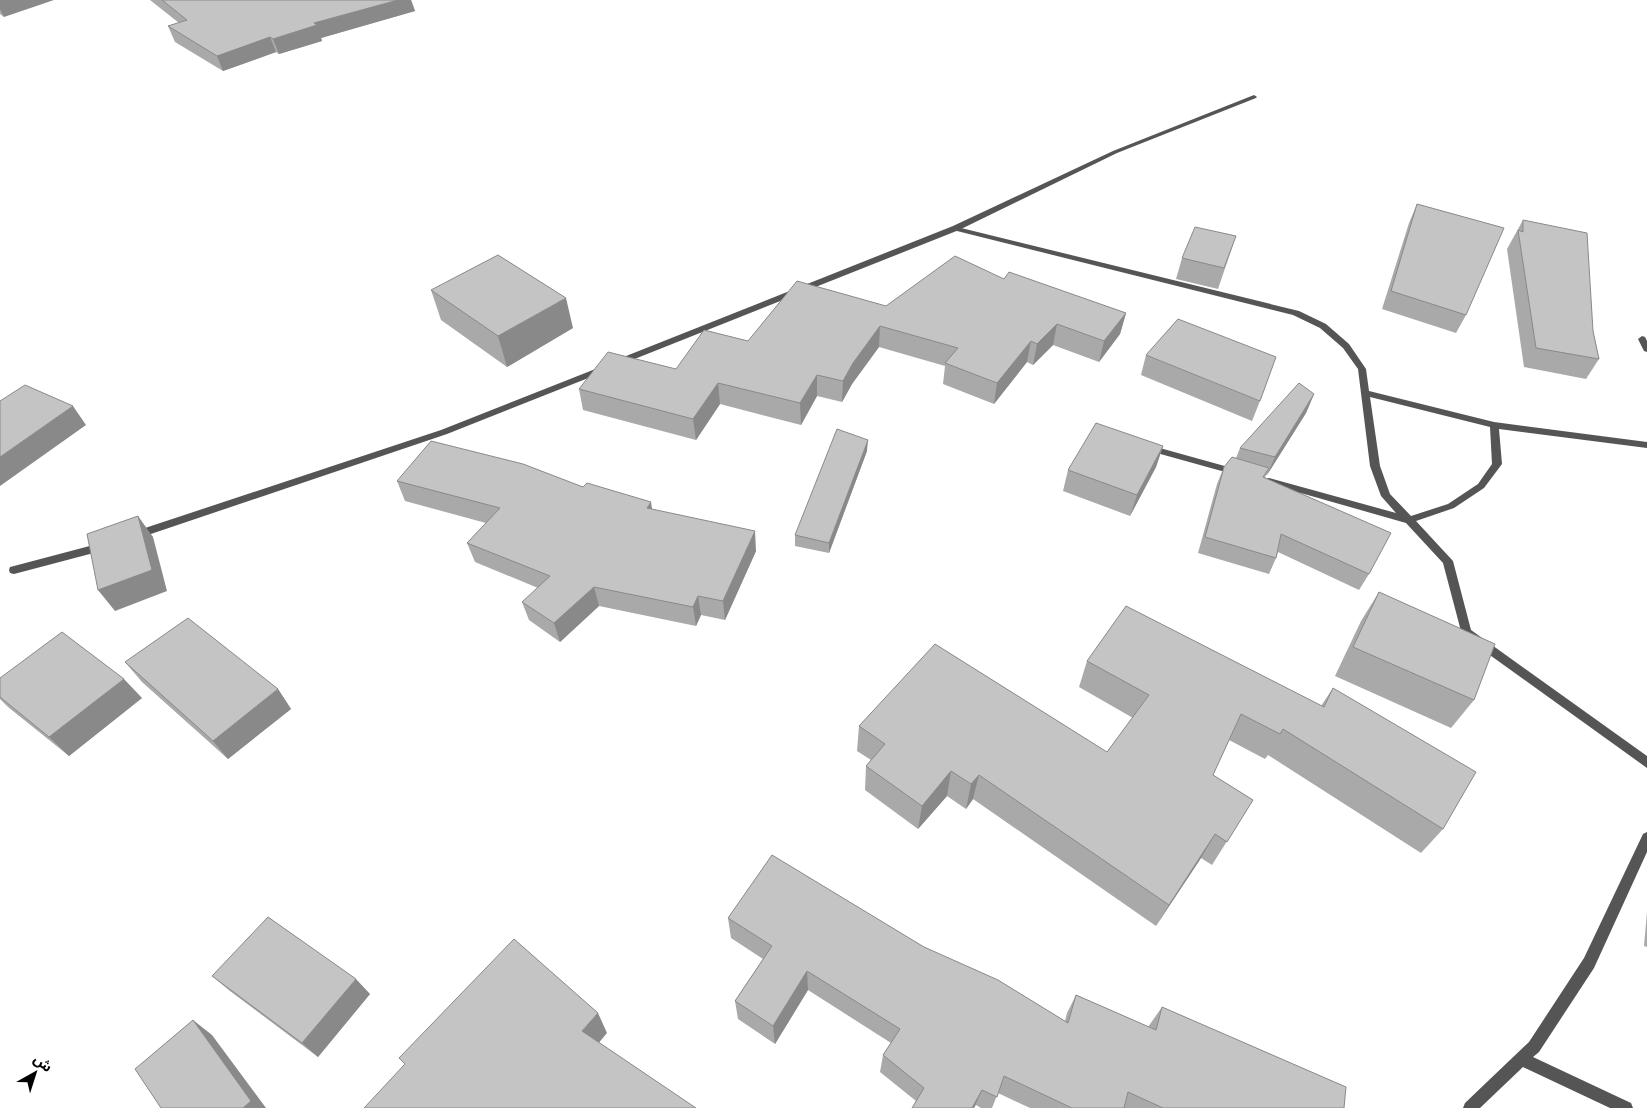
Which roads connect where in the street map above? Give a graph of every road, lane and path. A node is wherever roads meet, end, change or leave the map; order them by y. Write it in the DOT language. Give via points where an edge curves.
graph roads {
  1 [pos="1254,98"];
  2 [pos="956,228"];
  3 [pos="1642,339"];
  4 [pos="1647,349"];
  5 [pos="1365,392"];
  6 [pos="1494,425"];
  7 [pos="1647,445"];
  8 [pos="1144,446"];
  9 [pos="1409,520"];
  10 [pos="130,538"];
  11 [pos="111,544"];
  12 [pos="14,570"];
  13 [pos="1647,763"];
  14 [pos="1647,838"];
  15 [pos="1521,1059"];
  16 [pos="1470,1108"];
  17 [pos="1626,1108"];
  1 -- 2 [label="street" via="1115,152"];
  2 -- 5 [label="street" via="1296,313 1323,326 1346,346 1362,369"];
  2 -- 10 [label="street" via="444,432"];
  3 -- 4 [label="street"];
  5 -- 6 [label="street"];
  5 -- 9 [label="street" via="1375,466 1386,496"];
  6 -- 7 [label="street"];
  6 -- 9 [label="street" via="1497,464 1481,486 1451,506"];
  8 -- 9 [label="street"];
  9 -- 13 [label="street" via="1448,561 1466,632"];
  11 -- 12 [label="street"];
  14 -- 15 [label="street" via="1589,963 1534,1047"];
  15 -- 16 [label="street"];
  15 -- 17 [label="street"];
}
